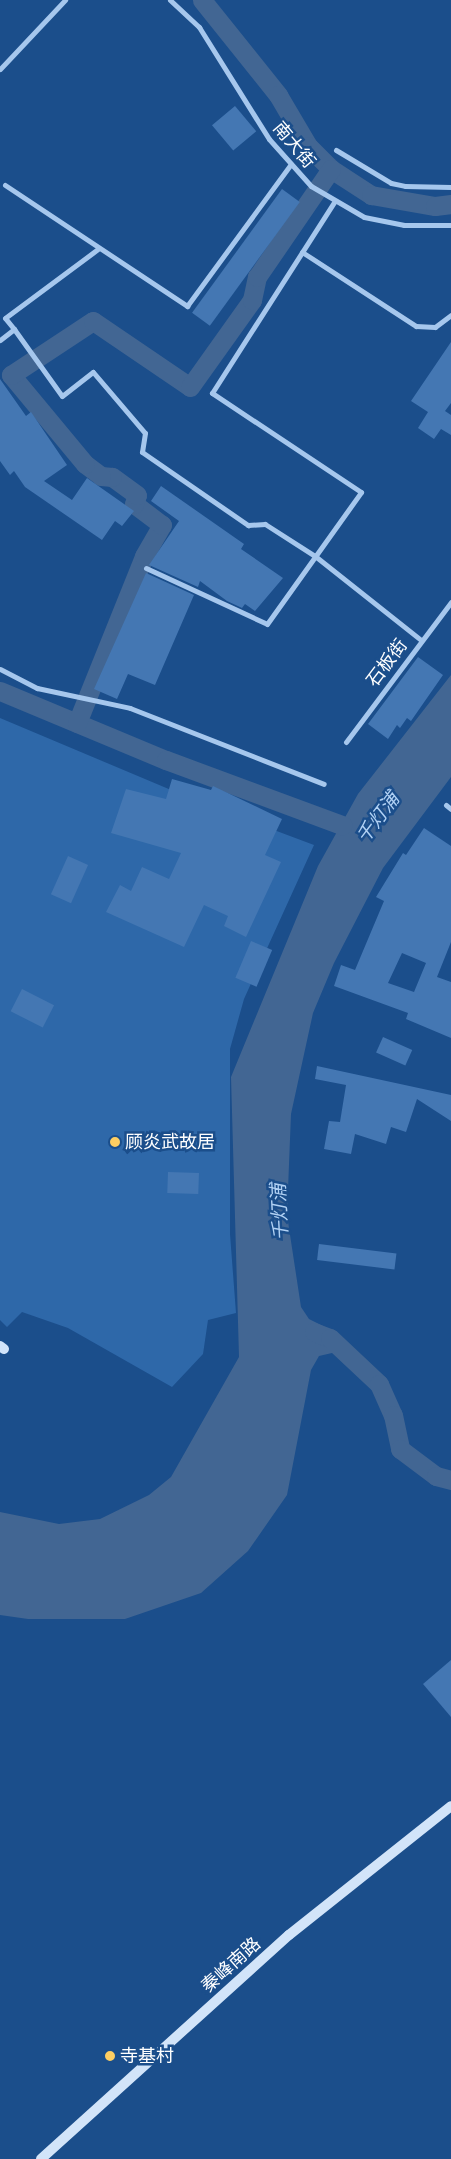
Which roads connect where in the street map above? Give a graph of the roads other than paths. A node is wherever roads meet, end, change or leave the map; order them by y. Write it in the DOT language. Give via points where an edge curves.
graph roads {
  1 [pos="65,0"];
  2 [pos="170,0"];
  3 [pos="0,70"];
  4 [pos="336,150"];
  5 [pos="291,164"];
  6 [pos="5,185"];
  7 [pos="451,187"];
  8 [pos="335,201"];
  9 [pos="451,225"];
  10 [pos="98,249"];
  11 [pos="302,252"];
  12 [pos="451,315"];
  13 [pos="14,329"];
  14 [pos="0,340"];
  15 [pos="315,556"];
  16 [pos="146,568"];
  17 [pos="451,602"];
  18 [pos="421,640"];
  19 [pos="0,669"];
  20 [pos="346,742"];
  21 [pos="324,784"];
  22 [pos="451,1806"];
  23 [pos="41,2159"];
  1 -- 3 [label="street"];
  2 -- 5 [label="street, 南大街" via="199,27 269,139"];
  4 -- 7 [label="street" via="404,186"];
  5 -- 8 [label="street, 南大街" via="311,186"];
  5 -- 10 [label="street" via="187,306"];
  6 -- 10 [label="street"];
  8 -- 9 [label="street, 南大街" via="364,217 404,225"];
  8 -- 11 [label="street"];
  10 -- 13 [label="street" via="5,318"];
  11 -- 12 [label="street" via="416,326 435,327"];
  11 -- 15 [label="street" via="212,393 361,492"];
  13 -- 14 [label="street"];
  13 -- 15 [label="street" via="62,396 93,372 145,432 142,452 248,524 265,524"];
  15 -- 16 [label="street" via="267,624"];
  15 -- 18 [label="street"];
  17 -- 18 [label="street, 石板街"];
  18 -- 20 [label="street, 石板街"];
  19 -- 21 [label="street" via="37,688 130,708"];
  22 -- 23 [label="street, 秦峰南路" via="289,1935"];
}
